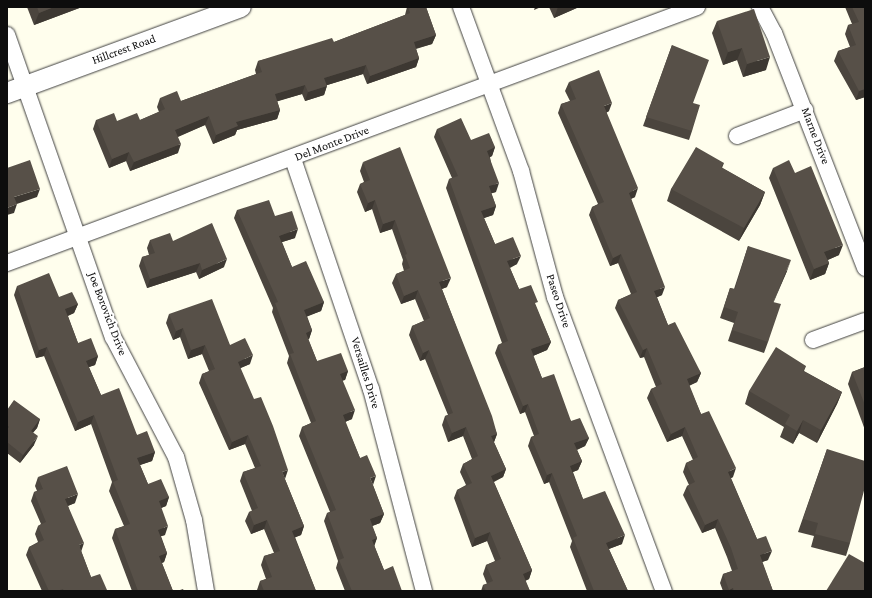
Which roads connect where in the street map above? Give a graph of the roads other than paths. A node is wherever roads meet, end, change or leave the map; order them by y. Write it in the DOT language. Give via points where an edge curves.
graph roads {
  1 [pos="241,7"];
  2 [pos="461,7"];
  3 [pos="696,7"];
  4 [pos="760,7"];
  5 [pos="7,35"];
  6 [pos="490,84"];
  7 [pos="16,89"];
  8 [pos="805,110"];
  9 [pos="737,136"];
  10 [pos="293,159"];
  11 [pos="78,236"];
  12 [pos="7,263"];
  13 [pos="865,268"];
  14 [pos="865,321"];
  15 [pos="814,340"];
  16 [pos="206,591"];
  17 [pos="424,591"];
  18 [pos="664,591"];
  1 -- 7 [label="street, Hillcrest Road"];
  2 -- 6 [label="street, Paseo Drive"];
  3 -- 6 [label="street, Del Monte Drive"];
  4 -- 8 [label="street, Marne Drive" via="774,33"];
  5 -- 7 [label="street, Joe Borovich Drive"];
  6 -- 10 [label="street, Del Monte Drive"];
  6 -- 18 [label="street, Paseo Drive" via="521,171 555,297"];
  7 -- 11 [label="street, Joe Borovich Drive"];
  8 -- 9 [label="street"];
  8 -- 13 [label="street, Marne Drive"];
  10 -- 11 [label="street, Del Monte Drive"];
  10 -- 17 [label="street, Versailles Drive" via="371,389"];
  11 -- 12 [label="street, Del Monte Drive"];
  11 -- 16 [label="street, Joe Borovich Drive" via="113,337 176,457 194,520"];
  14 -- 15 [label="street"];
}
